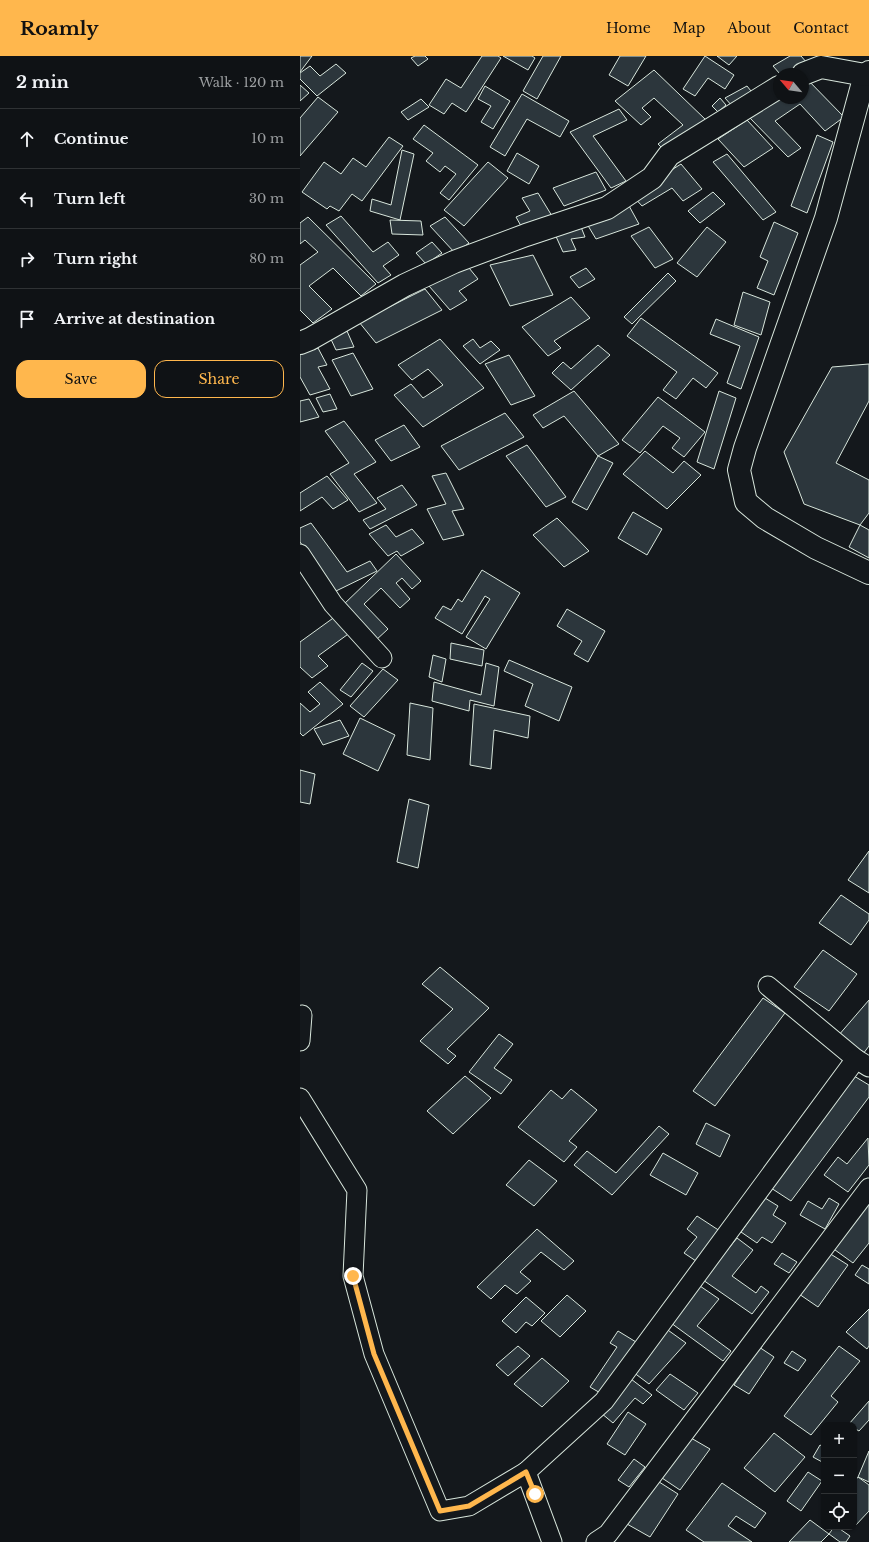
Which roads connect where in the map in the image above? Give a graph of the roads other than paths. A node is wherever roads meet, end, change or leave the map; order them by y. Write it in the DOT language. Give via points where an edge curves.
graph roads {
  1 [pos="809,72"];
  2 [pos="867,73"];
  3 [pos="773,91"];
  4 [pos="300,343"];
  5 [pos="300,554"];
  6 [pos="869,573"];
  7 [pos="382,658"];
  8 [pos="768,986"];
  9 [pos="302,1015"];
  10 [pos="300,1041"];
  11 [pos="863,1063"];
  12 [pos="300,1098"];
  13 [pos="869,1188"];
  14 [pos="526,1472"];
  15 [pos="552,1542"];
  16 [pos="596,1542"];
  1 -- 2 [label="street" via="821,67"];
  2 -- 6 [label="street" via="826,218 739,470 746,502 765,518 816,548"];
  3 -- 4 [label="street" via="669,156 652,178 607,208 526,234 454,262 405,285"];
  5 -- 7 [label="street" via="333,604"];
  8 -- 11 [label="street"];
  9 -- 10 [label="street"];
  11 -- 14 [label="street" via="604,1401"];
  12 -- 14 [label="street" via="357,1190 353,1276 374,1354 440,1511 469,1506"];
  13 -- 16 [label="street" via="671,1453 608,1534"];
  14 -- 15 [label="street"];
}
